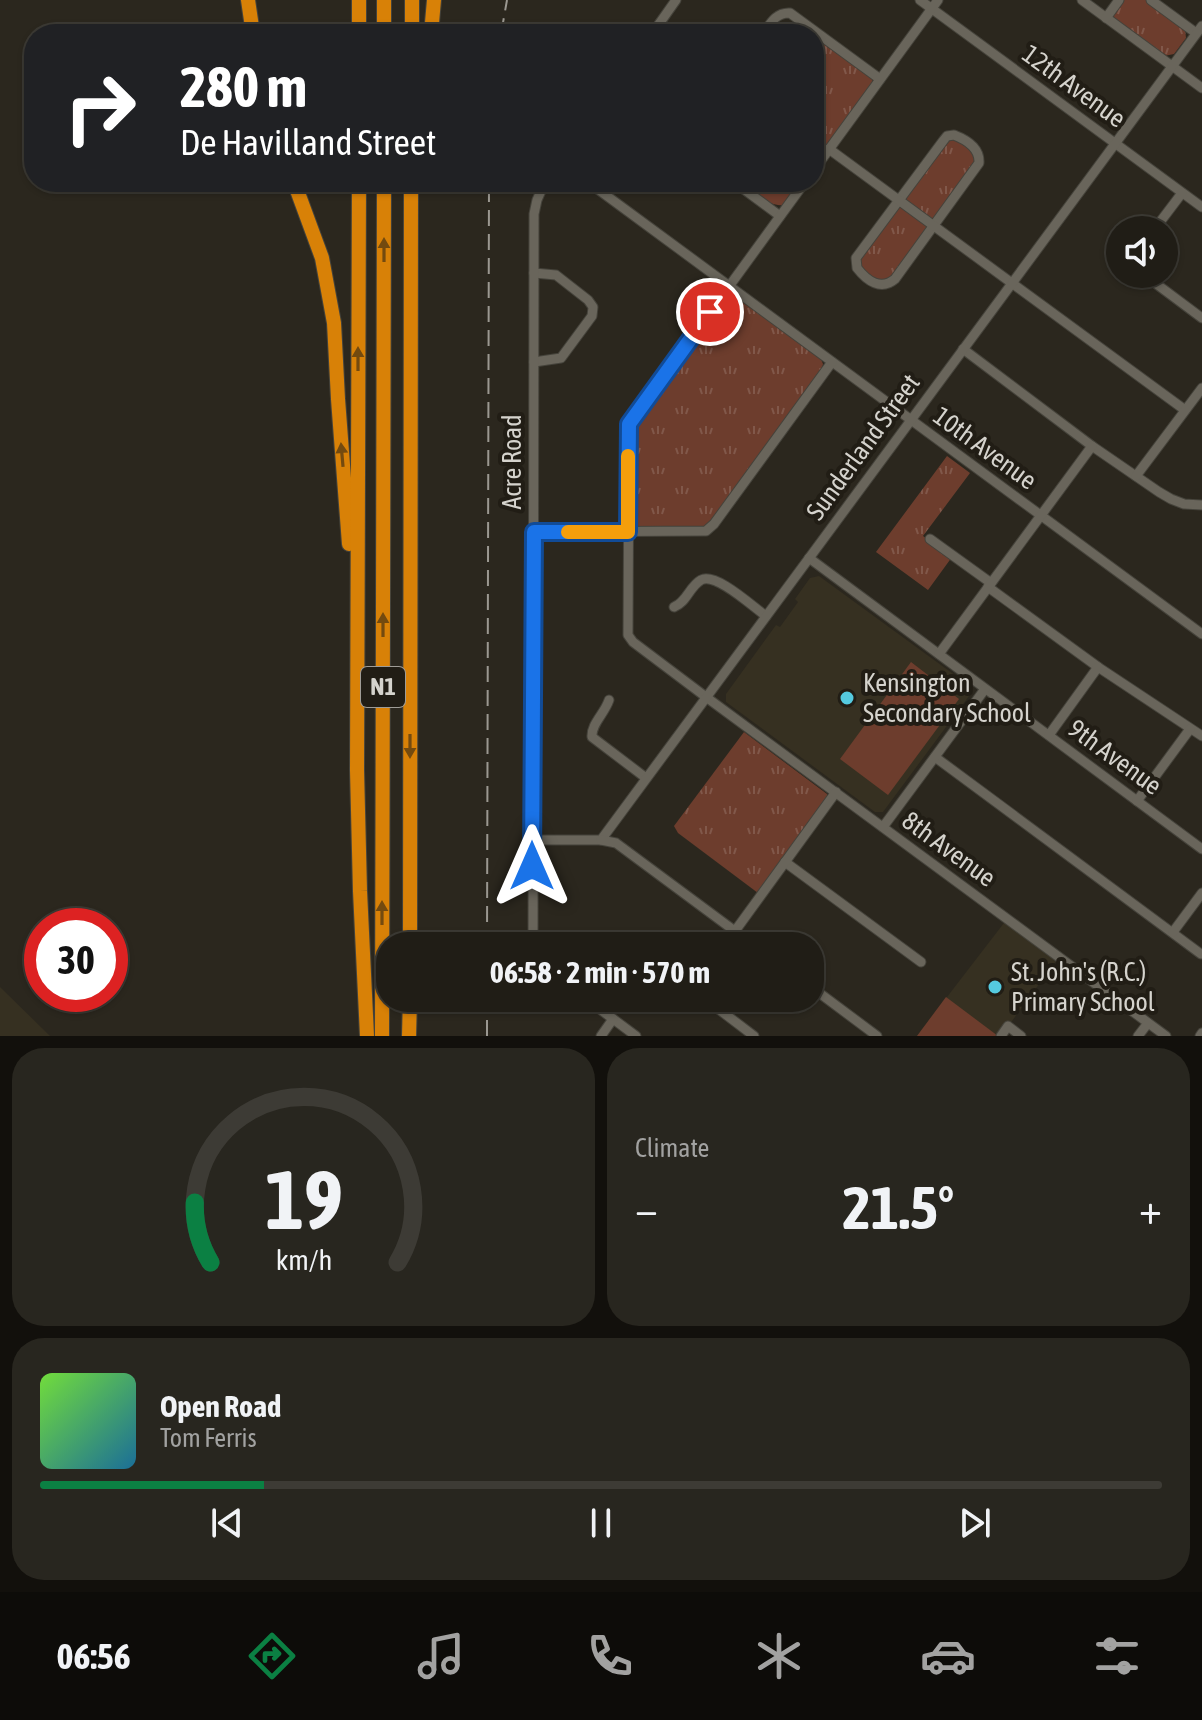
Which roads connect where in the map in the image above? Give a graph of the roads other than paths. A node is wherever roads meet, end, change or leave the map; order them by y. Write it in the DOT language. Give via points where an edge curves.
graph roads {
  1 [pos="248,0"];
  2 [pos="359,0"];
  3 [pos="384,0"];
  4 [pos="412,0"];
  5 [pos="434,0"];
  6 [pos="676,0"];
  7 [pos="920,0"];
  8 [pos="1082,0"];
  9 [pos="1119,0"];
  10 [pos="1151,0"];
  11 [pos="935,4"];
  12 [pos="1106,18"];
  13 [pos="660,23"];
  14 [pos="252,24"];
  15 [pos="359,24"];
  16 [pos="384,24"];
  17 [pos="412,24"];
  18 [pos="432,24"];
  19 [pos="770,24"];
  20 [pos="805,24"];
  21 [pos="1199,29"];
  22 [pos="824,38"];
  23 [pos="1172,66"];
  24 [pos="880,79"];
  25 [pos="1202,88"];
  26 [pos="1115,143"];
  27 [pos="829,149"];
  28 [pos="824,156"];
  29 [pos="298,192"];
  30 [pos="359,192"];
  31 [pos="384,192"];
  32 [pos="411,192"];
  33 [pos="421,192"];
  34 [pos="541,192"];
  35 [pos="602,192"];
  36 [pos="748,192"];
  37 [pos="798,192"];
  38 [pos="1182,193"];
  39 [pos="899,200"];
  40 [pos="1202,207"];
  41 [pos="780,216"];
  42 [pos="1165,216"];
  43 [pos="933,225"];
  44 [pos="534,273"];
  45 [pos="1012,283"];
  46 [pos="729,286"];
  47 [pos="1162,288"];
  48 [pos="1202,318"];
  49 [pos="963,349"];
  50 [pos="534,362"];
  51 [pos="832,362"];
  52 [pos="1202,388"];
  53 [pos="1185,410"];
  54 [pos="911,420"];
  55 [pos="1092,446"];
  56 [pos="411,472"];
  57 [pos="1136,476"];
  58 [pos="1202,505"];
  59 [pos="1041,516"];
  60 [pos="534,532"];
  61 [pos="628,532"];
  62 [pos="930,539"];
  63 [pos="809,558"];
  64 [pos="990,585"];
  65 [pos="674,607"];
  66 [pos="766,616"];
  67 [pos="1202,634"];
  68 [pos="357,644"];
  69 [pos="939,654"];
  70 [pos="1098,667"];
  71 [pos="985,689"];
  72 [pos="706,697"];
  73 [pos="609,700"];
  74 [pos="1190,729"];
  75 [pos="1049,735"];
  76 [pos="1202,736"];
  77 [pos="935,757"];
  78 [pos="646,778"];
  79 [pos="836,792"];
  80 [pos="1137,801"];
  81 [pos="883,827"];
  82 [pos="1202,834"];
  83 [pos="533,840"];
  84 [pos="601,840"];
  85 [pos="1198,846"];
  86 [pos="785,862"];
  87 [pos="1202,893"];
  88 [pos="735,931"];
  89 [pos="410,932"];
  90 [pos="533,932"];
  91 [pos="1173,932"];
  92 [pos="1201,954"];
  93 [pos="921,962"];
  94 [pos="824,996"];
  95 [pos="410,1012"];
  96 [pos="604,1012"];
  97 [pos="722,1012"];
  98 [pos="613,1019"];
  99 [pos="1148,1023"];
  100 [pos="367,1036"];
  101 [pos="382,1036"];
  102 [pos="409,1036"];
  103 [pos="601,1036"];
  104 [pos="636,1036"];
  105 [pos="754,1036"];
  106 [pos="877,1036"];
  107 [pos="1001,1036"];
  108 [pos="1021,1036"];
  109 [pos="1138,1036"];
  110 [pos="1166,1036"];
  1 -- 14 [label="highway"];
  2 -- 15 [label="highway"];
  3 -- 16 [label="highway"];
  4 -- 17 [label="highway"];
  5 -- 18 [label="highway"];
  6 -- 13 [label="street"];
  7 -- 11 [label="street, 12th Avenue"];
  8 -- 12 [label="street"];
  9 -- 12 [label="street"];
  10 -- 21 [label="street"];
  11 -- 24 [label="street"];
  11 -- 26 [label="street, 12th Avenue"];
  12 -- 23 [label="street"];
  19 -- 20 [label="street" via="785,12"];
  21 -- 23 [label="street, Sunderland Street"];
  22 -- 24 [label="street"];
  23 -- 25 [label="street"];
  23 -- 26 [label="street, Sunderland Street"];
  24 -- 27 [label="street"];
  26 -- 38 [label="street, 12th Avenue"];
  26 -- 45 [label="street, Sunderland Street"];
  27 -- 28 [label="street"];
  27 -- 39 [label="street"];
  68 -- 29 [label="highway, one-way" via="334,323 322,258"];
  68 -- 30 [label="highway, one-way"];
  101 -- 31 [label="highway, N1, one-way"];
  32 -- 56 [label="highway, N1"];
  33 -- 56 [label="highway"];
  34 -- 44 [label="street, Acre Road" via="535,210"];
  35 -- 46 [label="street, 10th Avenue"];
  36 -- 41 [label="street"];
  37 -- 41 [label="street"];
  38 -- 40 [label="street, 12th Avenue"];
  38 -- 42 [label="street"];
  39 -- 43 [label="street"];
  39 -- 43 [label="street" via="856,258 857,268 868,279 882,285 892,282"];
  39 -- 43 [label="street" via="947,136 970,144 979,163"];
  41 -- 46 [label="street"];
  43 -- 45 [label="street"];
  44 -- 50 [label="street, Acre Road"];
  44 -- 50 [label="street" via="556,275 593,307 561,358"];
  45 -- 49 [label="street, Sunderland Street"];
  45 -- 53 [label="street"];
  46 -- 51 [label="street, 10th Avenue"];
  46 -- 61 [label="street" via="629,424"];
  47 -- 48 [label="street"];
  49 -- 54 [label="street, Sunderland Street"];
  49 -- 55 [label="street"];
  50 -- 60 [label="street, Acre Road"];
  51 -- 54 [label="street, 10th Avenue"];
  51 -- 61 [label="street" via="710,529"];
  52 -- 53 [label="street"];
  53 -- 57 [label="street"];
  54 -- 59 [label="street, 10th Avenue"];
  54 -- 63 [label="street, Sunderland Street"];
  55 -- 57 [label="street"];
  55 -- 59 [label="street"];
  56 -- 89 [label="highway, N1, one-way"];
  57 -- 58 [label="street" via="1171,499"];
  59 -- 64 [label="street"];
  59 -- 67 [label="street, 10th Avenue"];
  60 -- 61 [label="street"];
  60 -- 83 [label="street, Acre Road"];
  61 -- 72 [label="street, 8th Avenue" via="628,635"];
  62 -- 64 [label="street"];
  63 -- 66 [label="street, Sunderland Street"];
  63 -- 69 [label="street, 9th Avenue"];
  64 -- 69 [label="street"];
  64 -- 70 [label="street"];
  65 -- 66 [label="street" via="699,581 710,579"];
  66 -- 72 [label="street, Sunderland Street"];
  68 -- 100 [label="highway"];
  69 -- 71 [label="street, 9th Avenue"];
  70 -- 74 [label="street"];
  70 -- 75 [label="street"];
  71 -- 75 [label="street, 9th Avenue"];
  71 -- 77 [label="street"];
  72 -- 78 [label="street, Sunderland Street"];
  72 -- 79 [label="street, 8th Avenue"];
  73 -- 78 [label="street" via="592,737"];
  74 -- 76 [label="street"];
  74 -- 80 [label="street"];
  75 -- 80 [label="street, 9th Avenue"];
  77 -- 81 [label="street"];
  77 -- 91 [label="street"];
  78 -- 84 [label="street, Sunderland Street"];
  79 -- 81 [label="street, 8th Avenue"];
  79 -- 86 [label="street"];
  80 -- 85 [label="street, 9th Avenue"];
  81 -- 99 [label="street, 8th Avenue"];
  82 -- 85 [label="street"];
  83 -- 84 [label="street"];
  83 -- 90 [label="street, Acre Road"];
  84 -- 88 [label="street" via="616,843"];
  86 -- 88 [label="street"];
  86 -- 93 [label="street"];
  87 -- 91 [label="street"];
  91 -- 92 [label="street"];
  94 -- 106 [label="street"];
  95 -- 102 [label="highway"];
  96 -- 98 [label="street"];
  97 -- 105 [label="street"];
  98 -- 103 [label="street"];
  98 -- 104 [label="street"];
  99 -- 109 [label="street"];
  99 -- 110 [label="street, 8th Avenue"];
  107 -- 108 [label="street" via="1008,1026"];
}
